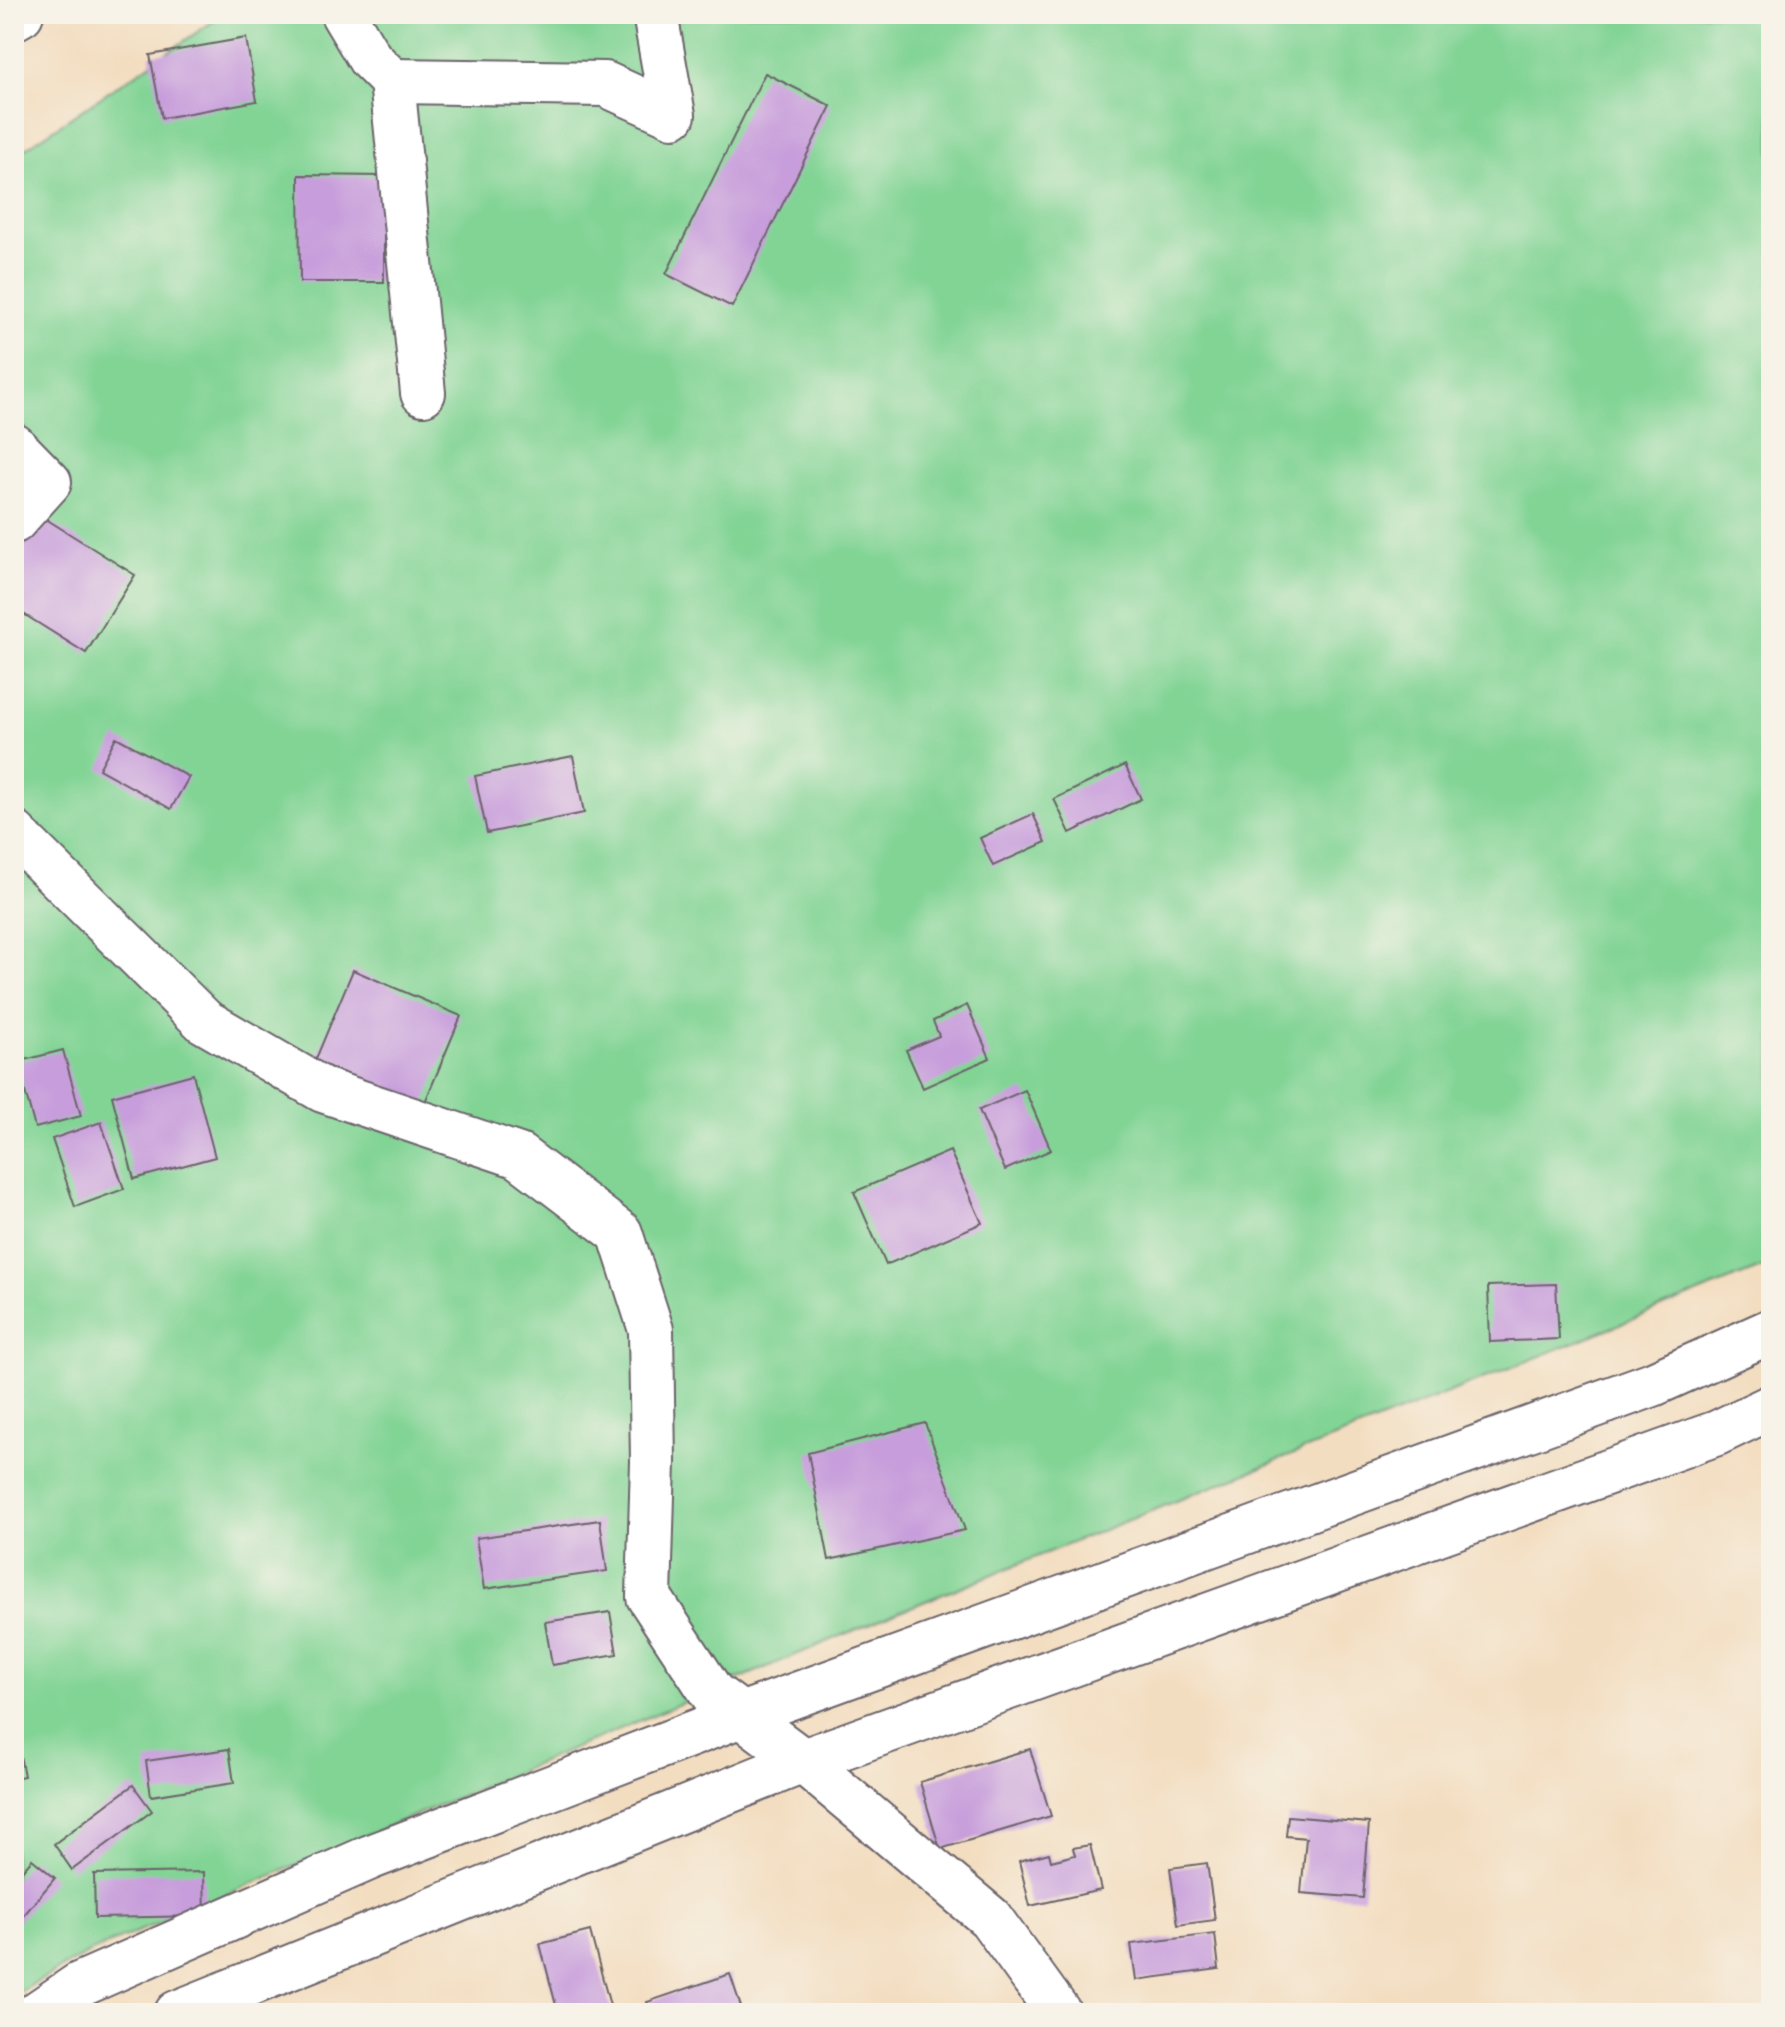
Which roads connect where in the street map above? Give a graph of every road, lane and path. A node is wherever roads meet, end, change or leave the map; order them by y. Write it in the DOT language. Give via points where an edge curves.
graph roads {
  1 [pos="21,14"];
  2 [pos="343,14"];
  3 [pos="655,14"];
  4 [pos="14,18"];
  5 [pos="392,81"];
  6 [pos="423,393"];
  7 [pos="14,446"];
  8 [pos="14,521"];
  9 [pos="14,833"];
  10 [pos="1771,1331"];
  11 [pos="1771,1407"];
  12 [pos="741,1715"];
  13 [pos="803,1761"];
  14 [pos="38,2013"];
  15 [pos="177,2013"];
  16 [pos="1059,2013"];
  1 -- 4 [label="main road"];
  2 -- 5 [label="main road" via="370,59"];
  3 -- 5 [label="main road" via="673,115 605,84"];
  5 -- 6 [label="main road"];
  7 -- 8 [label="main road" via="49,482"];
  9 -- 12 [label="main road" via="204,1021 323,1090 519,1156 620,1233 651,1330 649,1597 712,1693"];
  10 -- 12 [label="main road" via="1653,1384"];
  11 -- 13 [label="main road" via="1717,1433"];
  12 -- 13 [label="main road"];
  12 -- 14 [label="main road" via="371,1857 79,1985"];
  13 -- 15 [label="main road"];
  13 -- 16 [label="main road" via="990,1918"];
}
